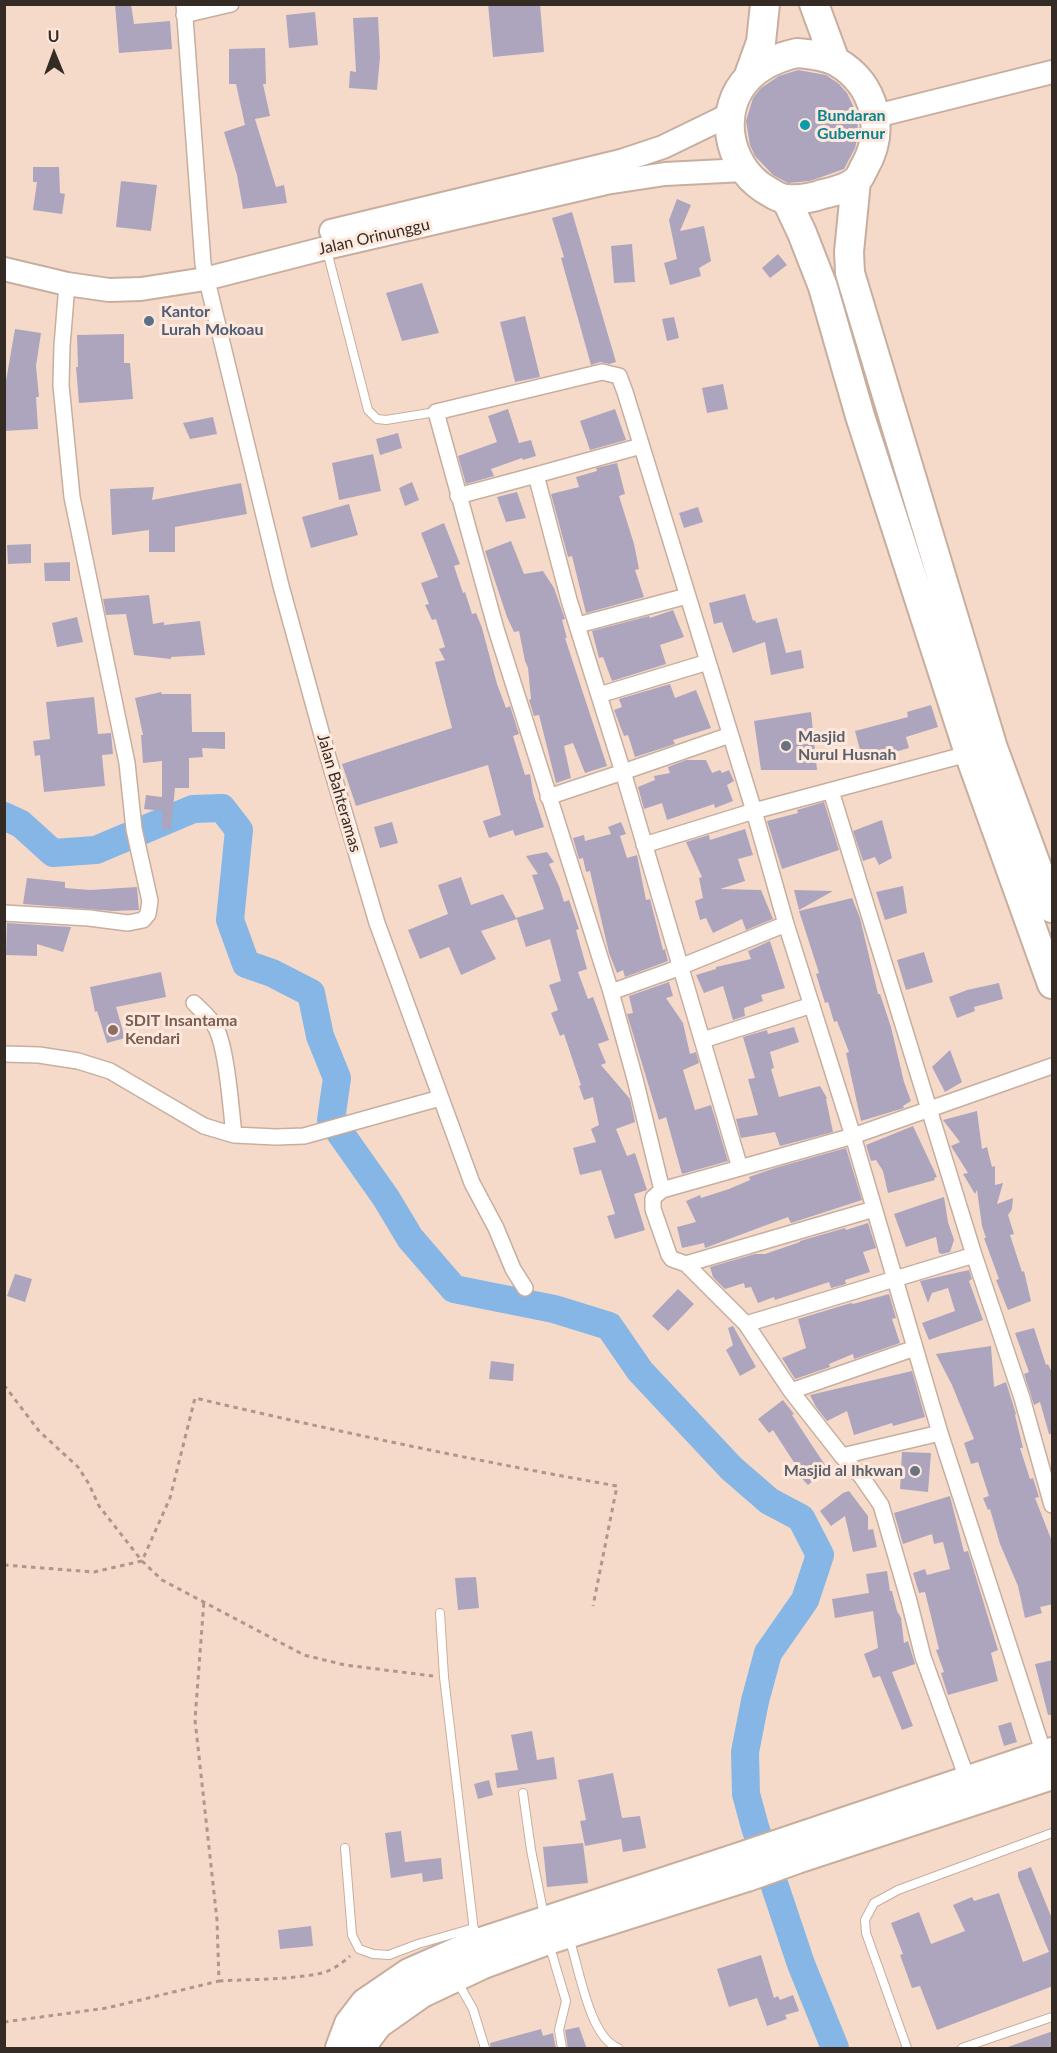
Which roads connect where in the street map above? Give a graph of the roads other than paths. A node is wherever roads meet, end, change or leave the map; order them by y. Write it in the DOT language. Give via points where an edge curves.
graph roads {
  1 [pos="231,4"];
  2 [pos="765,4"];
  3 [pos="814,4"];
  4 [pos="184,10"];
  5 [pos="836,61"];
  6 [pos="1053,72"];
  7 [pos="748,78"];
  8 [pos="731,114"];
  9 [pos="876,116"];
  10 [pos="744,170"];
  11 [pos="856,181"];
  12 [pos="786,199"];
  13 [pos="326,248"];
  14 [pos="4,255"];
  15 [pos="4,269"];
  16 [pos="204,272"];
  17 [pos="67,284"];
  18 [pos="436,412"];
  19 [pos="641,446"];
  20 [pos="537,475"];
  21 [pos="458,496"];
  22 [pos="687,596"];
  23 [pos="578,625"];
  24 [pos="708,662"];
  25 [pos="599,695"];
  26 [pos="730,735"];
  27 [pos="981,750"];
  28 [pos="623,772"];
  29 [pos="831,791"];
  30 [pos="548,797"];
  31 [pos="754,811"];
  32 [pos="644,845"];
  33 [pos="1053,908"];
  34 [pos="4,913"];
  35 [pos="786,924"];
  36 [pos="681,966"];
  37 [pos="1053,984"];
  38 [pos="611,992"];
  39 [pos="194,1003"];
  40 [pos="812,1005"];
  41 [pos="703,1040"];
  42 [pos="4,1054"];
  43 [pos="1053,1066"];
  44 [pos="441,1098"];
  45 [pos="930,1110"];
  46 [pos="234,1136"];
  47 [pos="853,1136"];
  48 [pos="740,1168"];
  49 [pos="662,1190"];
  50 [pos="874,1209"];
  51 [pos="974,1255"];
  52 [pos="686,1264"];
  53 [pos="895,1279"];
  54 [pos="525,1288"];
  55 [pos="746,1324"];
  56 [pos="915,1348"];
  57 [pos="791,1391"];
  58 [pos="940,1433"];
  59 [pos="842,1456"];
  60 [pos="1053,1505"];
  61 [pos="440,1613"];
  62 [pos="1050,1760"];
  63 [pos="968,1780"];
  64 [pos="523,1793"];
  65 [pos="1053,1833"];
  66 [pos="345,1848"];
  67 [pos="793,1850"];
  68 [pos="553,1932"];
  69 [pos="475,1936"];
  70 [pos="456,1977"];
  71 [pos="1053,2017"];
  72 [pos="340,2049"];
  73 [pos="360,2049"];
  74 [pos="485,2049"];
  75 [pos="562,2049"];
  76 [pos="618,2049"];
  77 [pos="907,2049"];
  78 [pos="962,2049"];
  1 -- 4 [label="street"];
  2 -- 7 [label="highway" via="760,42"];
  3 -- 5 [label="highway"];
  4 -- 16 [label="street, Jalan Bahteramas"];
  5 -- 7 [label="highway" via="813,54 782,56"];
  5 -- 9 [label="highway" via="862,84"];
  6 -- 9 [label="street"];
  7 -- 8 [label="highway" via="735,98"];
  8 -- 10 [label="highway" via="731,144"];
  8 -- 16 [label="street, Jalan Orinunggu" via="672,143 621,161"];
  9 -- 11 [label="highway" via="875,139"];
  10 -- 12 [label="highway" via="753,181"];
  10 -- 13 [label="street, Jalan Orinunggu" via="665,174 606,183"];
  11 -- 12 [label="highway" via="810,198"];
  11 -- 27 [label="highway" via="850,273"];
  12 -- 27 [label="highway" via="823,287 860,416"];
  13 -- 16 [label="street, Jalan Orinunggu"];
  13 -- 18 [label="lane" via="368,410 377,419 386,420"];
  14 -- 16 [label="street, Jalan Orinunggu" via="109,276"];
  15 -- 17 [label="street, Jalan Orinunggu"];
  16 -- 17 [label="street, Jalan Orinunggu" via="141,289 109,290"];
  16 -- 44 [label="street, Jalan Bahteramas" via="281,586 328,757 377,923"];
  17 -- 34 [label="street" via="62,385 72,497 127,763 134,830 150,901 143,920 128,923"];
  18 -- 19 [label="street" via="610,373 619,376"];
  18 -- 21 [label="street"];
  19 -- 20 [label="street"];
  19 -- 22 [label="street"];
  20 -- 21 [label="street"];
  20 -- 23 [label="street"];
  21 -- 30 [label="street"];
  22 -- 23 [label="street"];
  22 -- 24 [label="street"];
  23 -- 25 [label="street"];
  24 -- 25 [label="street"];
  24 -- 26 [label="street"];
  25 -- 28 [label="street"];
  26 -- 28 [label="street"];
  26 -- 31 [label="street"];
  27 -- 29 [label="street"];
  27 -- 33 [label="highway"];
  27 -- 37 [label="highway"];
  28 -- 30 [label="street"];
  28 -- 32 [label="street"];
  29 -- 31 [label="street"];
  29 -- 45 [label="street"];
  30 -- 38 [label="street"];
  31 -- 32 [label="street"];
  31 -- 35 [label="street"];
  32 -- 36 [label="street"];
  35 -- 36 [label="street"];
  35 -- 40 [label="street"];
  36 -- 38 [label="street"];
  36 -- 41 [label="street"];
  38 -- 49 [label="street"];
  39 -- 46 [label="street" via="217,1030"];
  40 -- 41 [label="street"];
  40 -- 47 [label="street"];
  41 -- 48 [label="street"];
  42 -- 46 [label="street" via="72,1060 110,1071 204,1126"];
  43 -- 45 [label="street"];
  44 -- 46 [label="street" via="304,1136"];
  44 -- 54 [label="street, Jalan Bahteramas" via="472,1183"];
  45 -- 47 [label="street"];
  45 -- 51 [label="street"];
  47 -- 48 [label="street"];
  47 -- 50 [label="street"];
  48 -- 49 [label="street"];
  49 -- 52 [label="street" via="653,1198 653,1209 669,1256"];
  50 -- 52 [label="street"];
  50 -- 53 [label="street"];
  51 -- 53 [label="street"];
  51 -- 60 [label="street"];
  52 -- 55 [label="street"];
  53 -- 55 [label="street"];
  53 -- 56 [label="street"];
  55 -- 57 [label="street"];
  56 -- 57 [label="street"];
  56 -- 58 [label="street"];
  57 -- 59 [label="street"];
  58 -- 59 [label="street"];
  58 -- 62 [label="street"];
  59 -- 63 [label="street" via="871,1489 884,1512 923,1657"];
  61 -- 69 [label="lane"];
  62 -- 63 [label="highway"];
  62 -- 67 [label="highway"];
  63 -- 67 [label="highway"];
  64 -- 68 [label="lane" via="531,1850"];
  65 -- 77 [label="lane" via="898,1890 874,1903 867,1912 866,1934"];
  66 -- 69 [label="lane" via="352,1935 359,1949 389,1955 418,1944"];
  67 -- 68 [label="highway"];
  68 -- 69 [label="highway"];
  68 -- 70 [label="highway"];
  68 -- 75 [label="lane" via="566,2001 559,2030"];
  68 -- 76 [label="lane" via="600,2034"];
  69 -- 72 [label="highway" via="365,2003 349,2024"];
  70 -- 73 [label="highway" via="422,1993 378,2024"];
  70 -- 74 [label="lane" via="473,2009"];
  71 -- 78 [label="lane"];
}
